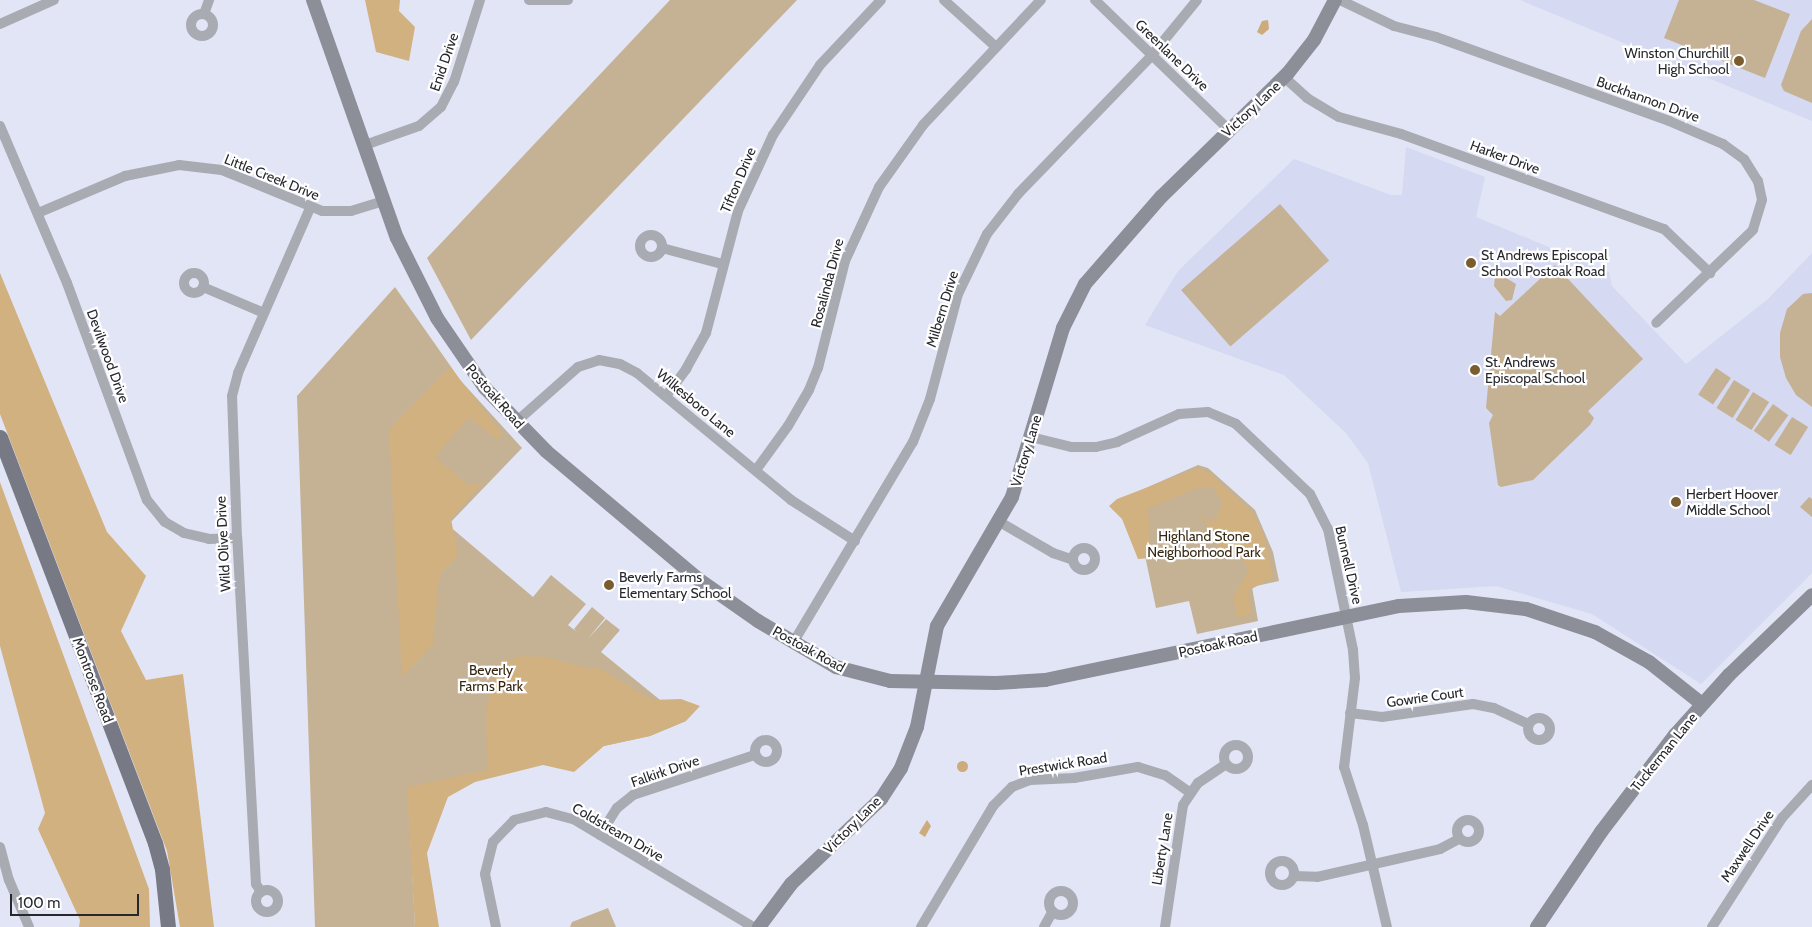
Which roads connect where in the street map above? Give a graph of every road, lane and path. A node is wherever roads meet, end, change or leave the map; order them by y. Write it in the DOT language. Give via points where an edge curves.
graph roads {
  1 [pos="54,0"];
  2 [pos="209,0"];
  3 [pos="313,0"];
  4 [pos="480,0"];
  5 [pos="529,0"];
  6 [pos="568,0"];
  7 [pos="881,0"];
  8 [pos="944,0"];
  9 [pos="1041,0"];
  10 [pos="1094,0"];
  11 [pos="1198,0"];
  12 [pos="1335,0"];
  13 [pos="1340,0"];
  14 [pos="204,14"];
  15 [pos="0,24"];
  16 [pos="996,47"];
  17 [pos="1152,54"];
  18 [pos="1284,77"];
  19 [pos="0,126"];
  20 [pos="1230,130"];
  21 [pos="365,145"];
  22 [pos="384,201"];
  23 [pos="310,208"];
  24 [pos="38,213"];
  25 [pos="662,248"];
  26 [pos="722,264"];
  27 [pos="1710,273"];
  28 [pos="204,287"];
  29 [pos="264,313"];
  30 [pos="1656,323"];
  31 [pos="666,396"];
  32 [pos="516,422"];
  33 [pos="0,437"];
  34 [pos="1031,437"];
  35 [pos="756,470"];
  36 [pos="998,520"];
  37 [pos="237,538"];
  38 [pos="855,541"];
  39 [pos="1073,560"];
  40 [pos="1812,594"];
  41 [pos="1346,617"];
  42 [pos="793,643"];
  43 [pos="925,683"];
  44 [pos="1702,704"];
  45 [pos="1350,713"];
  46 [pos="1530,724"];
  47 [pos="755,755"];
  48 [pos="1226,764"];
  49 [pos="1812,785"];
  50 [pos="1189,792"];
  51 [pos="600,835"];
  52 [pos="1459,839"];
  53 [pos="0,847"];
  54 [pos="1373,864"];
  55 [pos="1294,876"];
  56 [pos="261,892"];
  57 [pos="1053,911"];
  58 [pos="29,927"];
  59 [pos="168,927"];
  60 [pos="496,927"];
  61 [pos="754,927"];
  62 [pos="759,927"];
  63 [pos="921,927"];
  64 [pos="1044,927"];
  65 [pos="1165,927"];
  66 [pos="1387,927"];
  67 [pos="1537,927"];
  68 [pos="1712,927"];
  1 -- 15 [label="street"];
  2 -- 14 [label="street"];
  3 -- 21 [label="street, Postoak Road"];
  4 -- 21 [label="street, Enid Drive" via="454,82 441,107 419,126"];
  5 -- 6 [label="street"];
  7 -- 26 [label="street, Tifton Drive" via="820,65 788,110 752,179"];
  8 -- 16 [label="street"];
  9 -- 16 [label="street, Rosalinda Drive"];
  10 -- 17 [label="street, Greenlane Drive"];
  11 -- 17 [label="street, Milbern Drive"];
  12 -- 18 [label="street, Victory Lane" via="1314,40"];
  13 -- 27 [label="street, Buckhannon Drive" via="1394,26 1436,37 1669,121 1735,152 1744,159 1758,181 1762,200 1760,213 1748,237"];
  16 -- 35 [label="street, Rosalinda Drive" via="910,140 875,193 845,261 818,368 809,390"];
  17 -- 20 [label="street, Greenlane Drive"];
  17 -- 38 [label="street, Milbern Drive" via="1024,187 987,234 958,294 919,429"];
  18 -- 20 [label="street, Victory Lane"];
  18 -- 27 [label="street, Harker Drive" via="1307,98 1339,117 1398,133 1664,229"];
  19 -- 24 [label="street, Devilwood Drive"];
  20 -- 34 [label="street, Victory Lane" via="1123,237 1085,284 1063,328"];
  21 -- 22 [label="street, Postoak Road"];
  22 -- 23 [label="street, Little Creek Drive" via="342,213"];
  22 -- 32 [label="street, Postoak Road" via="398,238 437,318 485,388"];
  23 -- 24 [label="street, Little Creek Drive" via="222,170 179,165 125,176"];
  23 -- 29 [label="street, Wild Olive Drive"];
  24 -- 37 [label="street, Devilwood Drive" via="147,500 165,522 184,533 209,539"];
  25 -- 26 [label="street"];
  26 -- 31 [label="street, Tifton Drive" via="706,333 686,370"];
  27 -- 30 [label="street, Buckhannon Drive"];
  28 -- 29 [label="street"];
  29 -- 37 [label="street, Wild Olive Drive" via="238,373 232,396"];
  31 -- 32 [label="street, Wilkesboro Lane" via="627,367 611,362 590,362 564,376"];
  31 -- 35 [label="street, Wilkesboro Lane"];
  32 -- 42 [label="street, Postoak Road" via="698,579"];
  33 -- 59 [label="main road, Montrose Road" via="155,844 162,868"];
  34 -- 36 [label="street, Victory Lane" via="1012,497"];
  34 -- 41 [label="street, Bunnell Drive" via="1071,447 1096,447 1117,442 1186,412 1208,412 1229,419 1301,483 1318,506 1328,529"];
  35 -- 38 [label="street, Wilkesboro Lane" via="793,501"];
  36 -- 39 [label="street" via="1053,553"];
  36 -- 43 [label="street, Victory Lane" via="941,617"];
  37 -- 56 [label="street, Wild Olive Drive" via="256,884"];
  38 -- 42 [label="street, Milbern Drive"];
  40 -- 44 [label="street, Tuckerman Lane"];
  41 -- 43 [label="street, Postoak Road" via="1054,679"];
  41 -- 44 [label="street, Postoak Road" via="1400,606 1450,602 1492,604 1540,612 1626,647"];
  41 -- 45 [label="street, Bunnell Drive" via="1355,678"];
  42 -- 43 [label="street, Postoak Road" via="855,674"];
  43 -- 62 [label="street, Victory Lane" via="914,739 892,782 867,814 790,884"];
  44 -- 67 [label="street, Tuckerman Lane" via="1624,802"];
  45 -- 46 [label="street, Gowrie Court" via="1382,717 1473,704 1494,708"];
  45 -- 54 [label="street, Bunnell Drive" via="1344,767"];
  47 -- 51 [label="street, Falkirk Drive" via="633,795 617,808"];
  48 -- 50 [label="street"];
  49 -- 68 [label="street, Maxwell Drive" via="1782,818"];
  50 -- 63 [label="street, Prestwick Road" via="1165,775 1138,768 1074,778 1030,780 1012,786 993,806"];
  50 -- 65 [label="street, Liberty Lane" via="1178,822"];
  51 -- 60 [label="street, Coldstream Drive" via="565,816 546,812 528,814 508,824 493,842 486,863"];
  51 -- 61 [label="street, Coldstream Drive"];
  52 -- 54 [label="street" via="1440,849"];
  53 -- 58 [label="street" via="9,880"];
  54 -- 55 [label="street" via="1317,876"];
  54 -- 66 [label="street, Bunnell Drive"];
  57 -- 64 [label="street"];
}
